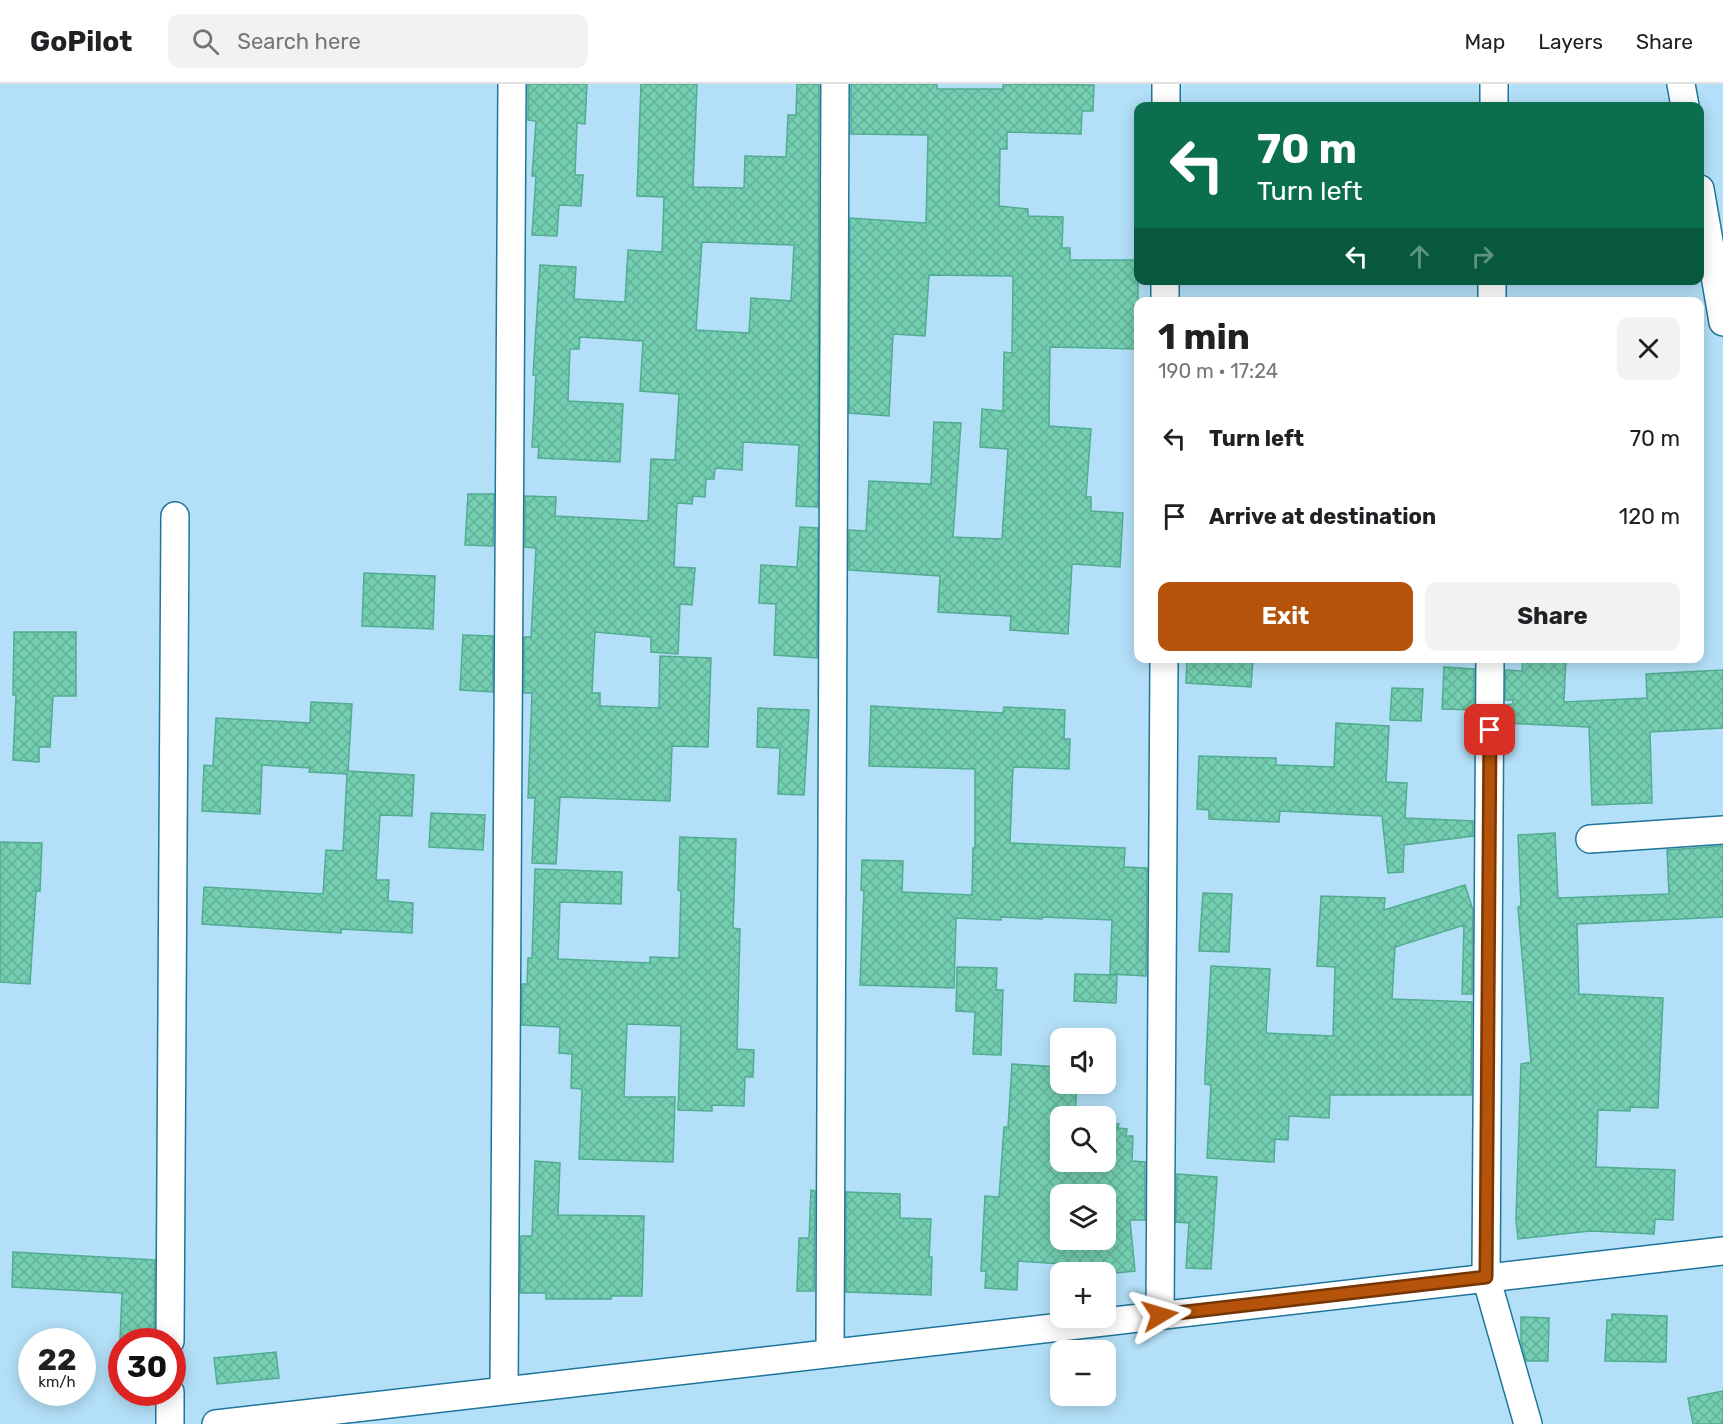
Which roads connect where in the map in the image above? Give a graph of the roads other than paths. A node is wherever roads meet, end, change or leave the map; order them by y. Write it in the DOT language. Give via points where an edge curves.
graph roads {
  1 [pos="512,84"];
  2 [pos="835,84"];
  3 [pos="1166,84"];
  4 [pos="1494,84"];
  5 [pos="1681,84"];
  6 [pos="1166,102"];
  7 [pos="1494,102"];
  8 [pos="1684,102"];
  9 [pos="1704,212"];
  10 [pos="1722,318"];
  11 [pos="175,516"];
  12 [pos="1164,663"];
  13 [pos="1490,663"];
  14 [pos="1723,830"];
  15 [pos="1590,839"];
  16 [pos="1723,1251"];
  17 [pos="1486,1277"];
  18 [pos="1160,1315"];
  19 [pos="170,1328"];
  20 [pos="830,1353"];
  21 [pos="504,1390"];
  22 [pos="170,1406"];
  23 [pos="310,1418"];
  24 [pos="170,1424"];
  25 [pos="216,1424"];
  26 [pos="1528,1424"];
  1 -- 21 [label="street"];
  2 -- 20 [label="street"];
  3 -- 6 [label="street"];
  4 -- 7 [label="street"];
  5 -- 8 [label="street"];
  9 -- 10 [label="street"];
  11 -- 19 [label="street"];
  12 -- 18 [label="street"];
  13 -- 17 [label="street"];
  14 -- 15 [label="street"];
  16 -- 17 [label="street"];
  17 -- 18 [label="street"];
  17 -- 26 [label="street"];
  18 -- 20 [label="street"];
  20 -- 21 [label="street"];
  21 -- 23 [label="street"];
  22 -- 24 [label="street"];
  23 -- 25 [label="street"];
}
